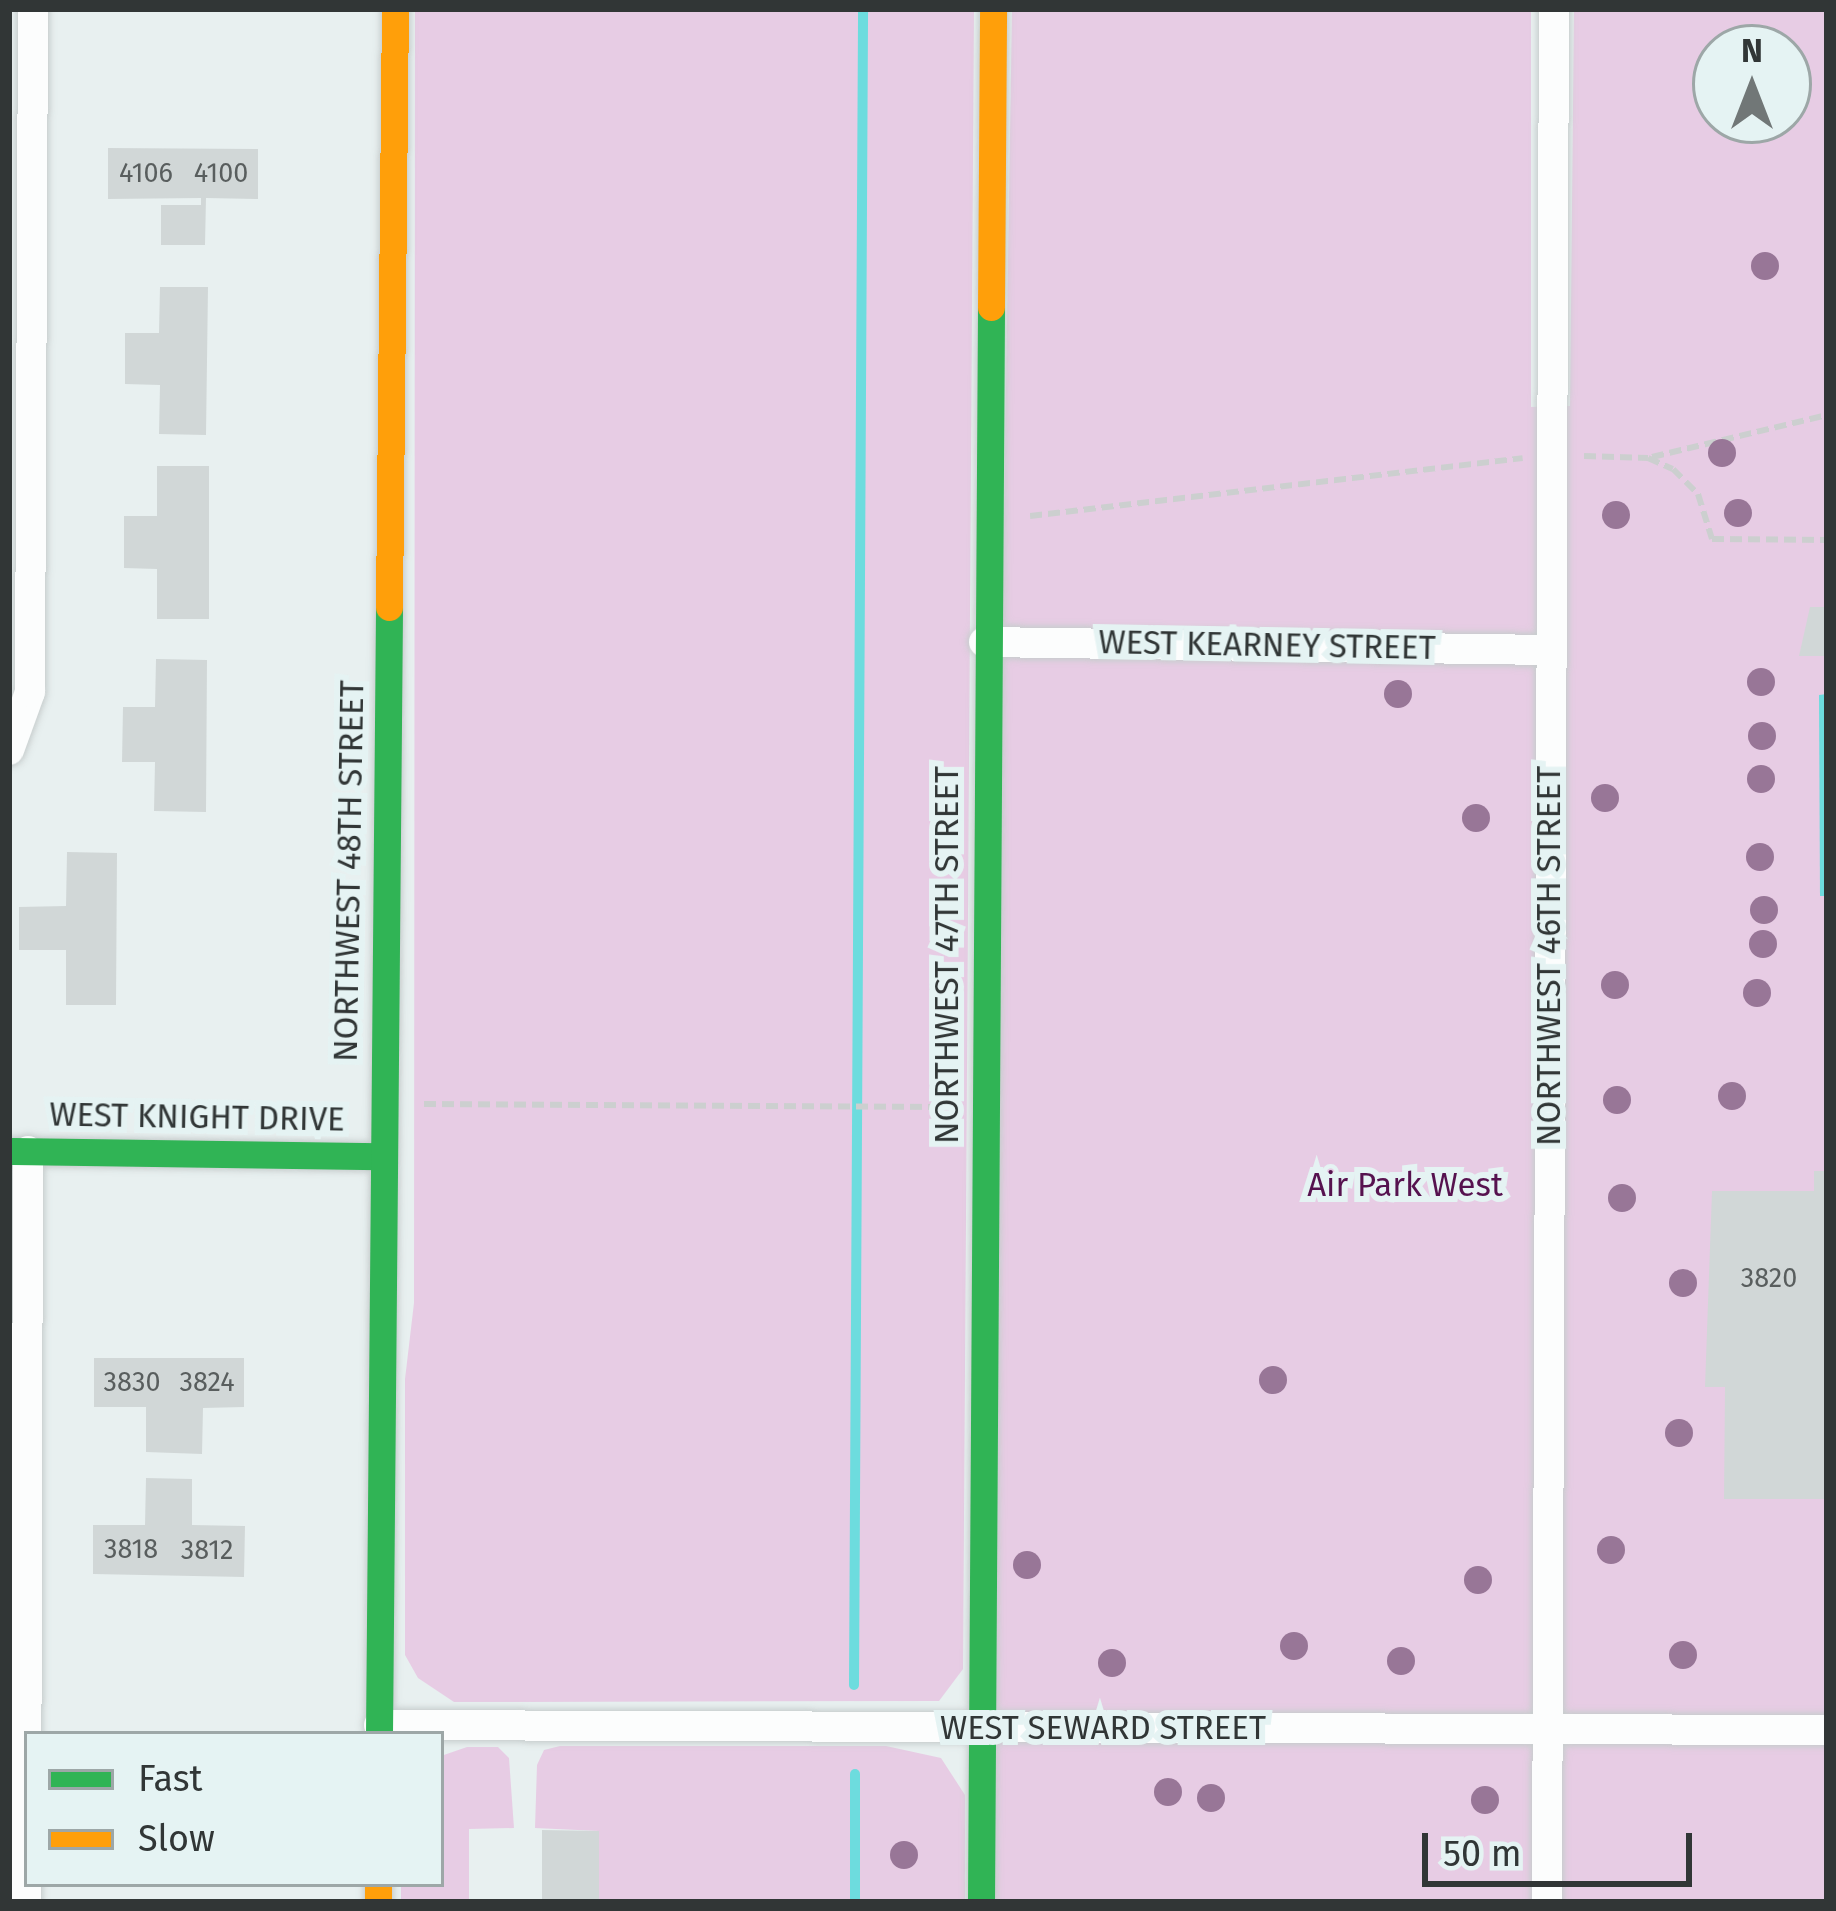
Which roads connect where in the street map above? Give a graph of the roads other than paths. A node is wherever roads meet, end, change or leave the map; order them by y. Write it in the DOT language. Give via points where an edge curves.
graph roads {
  1 [pos="33,9"];
  2 [pos="394,9"];
  3 [pos="993,9"];
  4 [pos="1554,9"];
  5 [pos="984,642"];
  6 [pos="1550,650"];
  7 [pos="12,746"];
  8 [pos="18,1151"];
  9 [pos="384,1156"];
  10 [pos="379,1729"];
  11 [pos="1549,1729"];
  12 [pos="982,1730"];
  13 [pos="1827,1730"];
  14 [pos="24,1731"];
  15 [pos="982,1902"];
  16 [pos="1547,1902"];
  1 -- 7 [label="street" via="30,692"];
  2 -- 9 [label="street, NORTHWEST 48TH STREET"];
  3 -- 5 [label="street, NORTHWEST 47TH STREET"];
  4 -- 6 [label="street, NORTHWEST 46TH STREET"];
  5 -- 6 [label="street, WEST KEARNEY STREET"];
  5 -- 12 [label="street, NORTHWEST 47TH STREET"];
  6 -- 11 [label="street, NORTHWEST 46TH STREET"];
  8 -- 9 [label="street, WEST KNIGHT DRIVE"];
  8 -- 14 [label="street"];
  9 -- 10 [label="street, NORTHWEST 48TH STREET"];
  10 -- 12 [label="street, WEST SEWARD STREET"];
  11 -- 12 [label="street, WEST SEWARD STREET"];
  11 -- 13 [label="street, WEST SEWARD STREET"];
  11 -- 16 [label="street, NORTHWEST 46TH STREET"];
  12 -- 15 [label="street, NORTHWEST 47TH STREET"];
}
